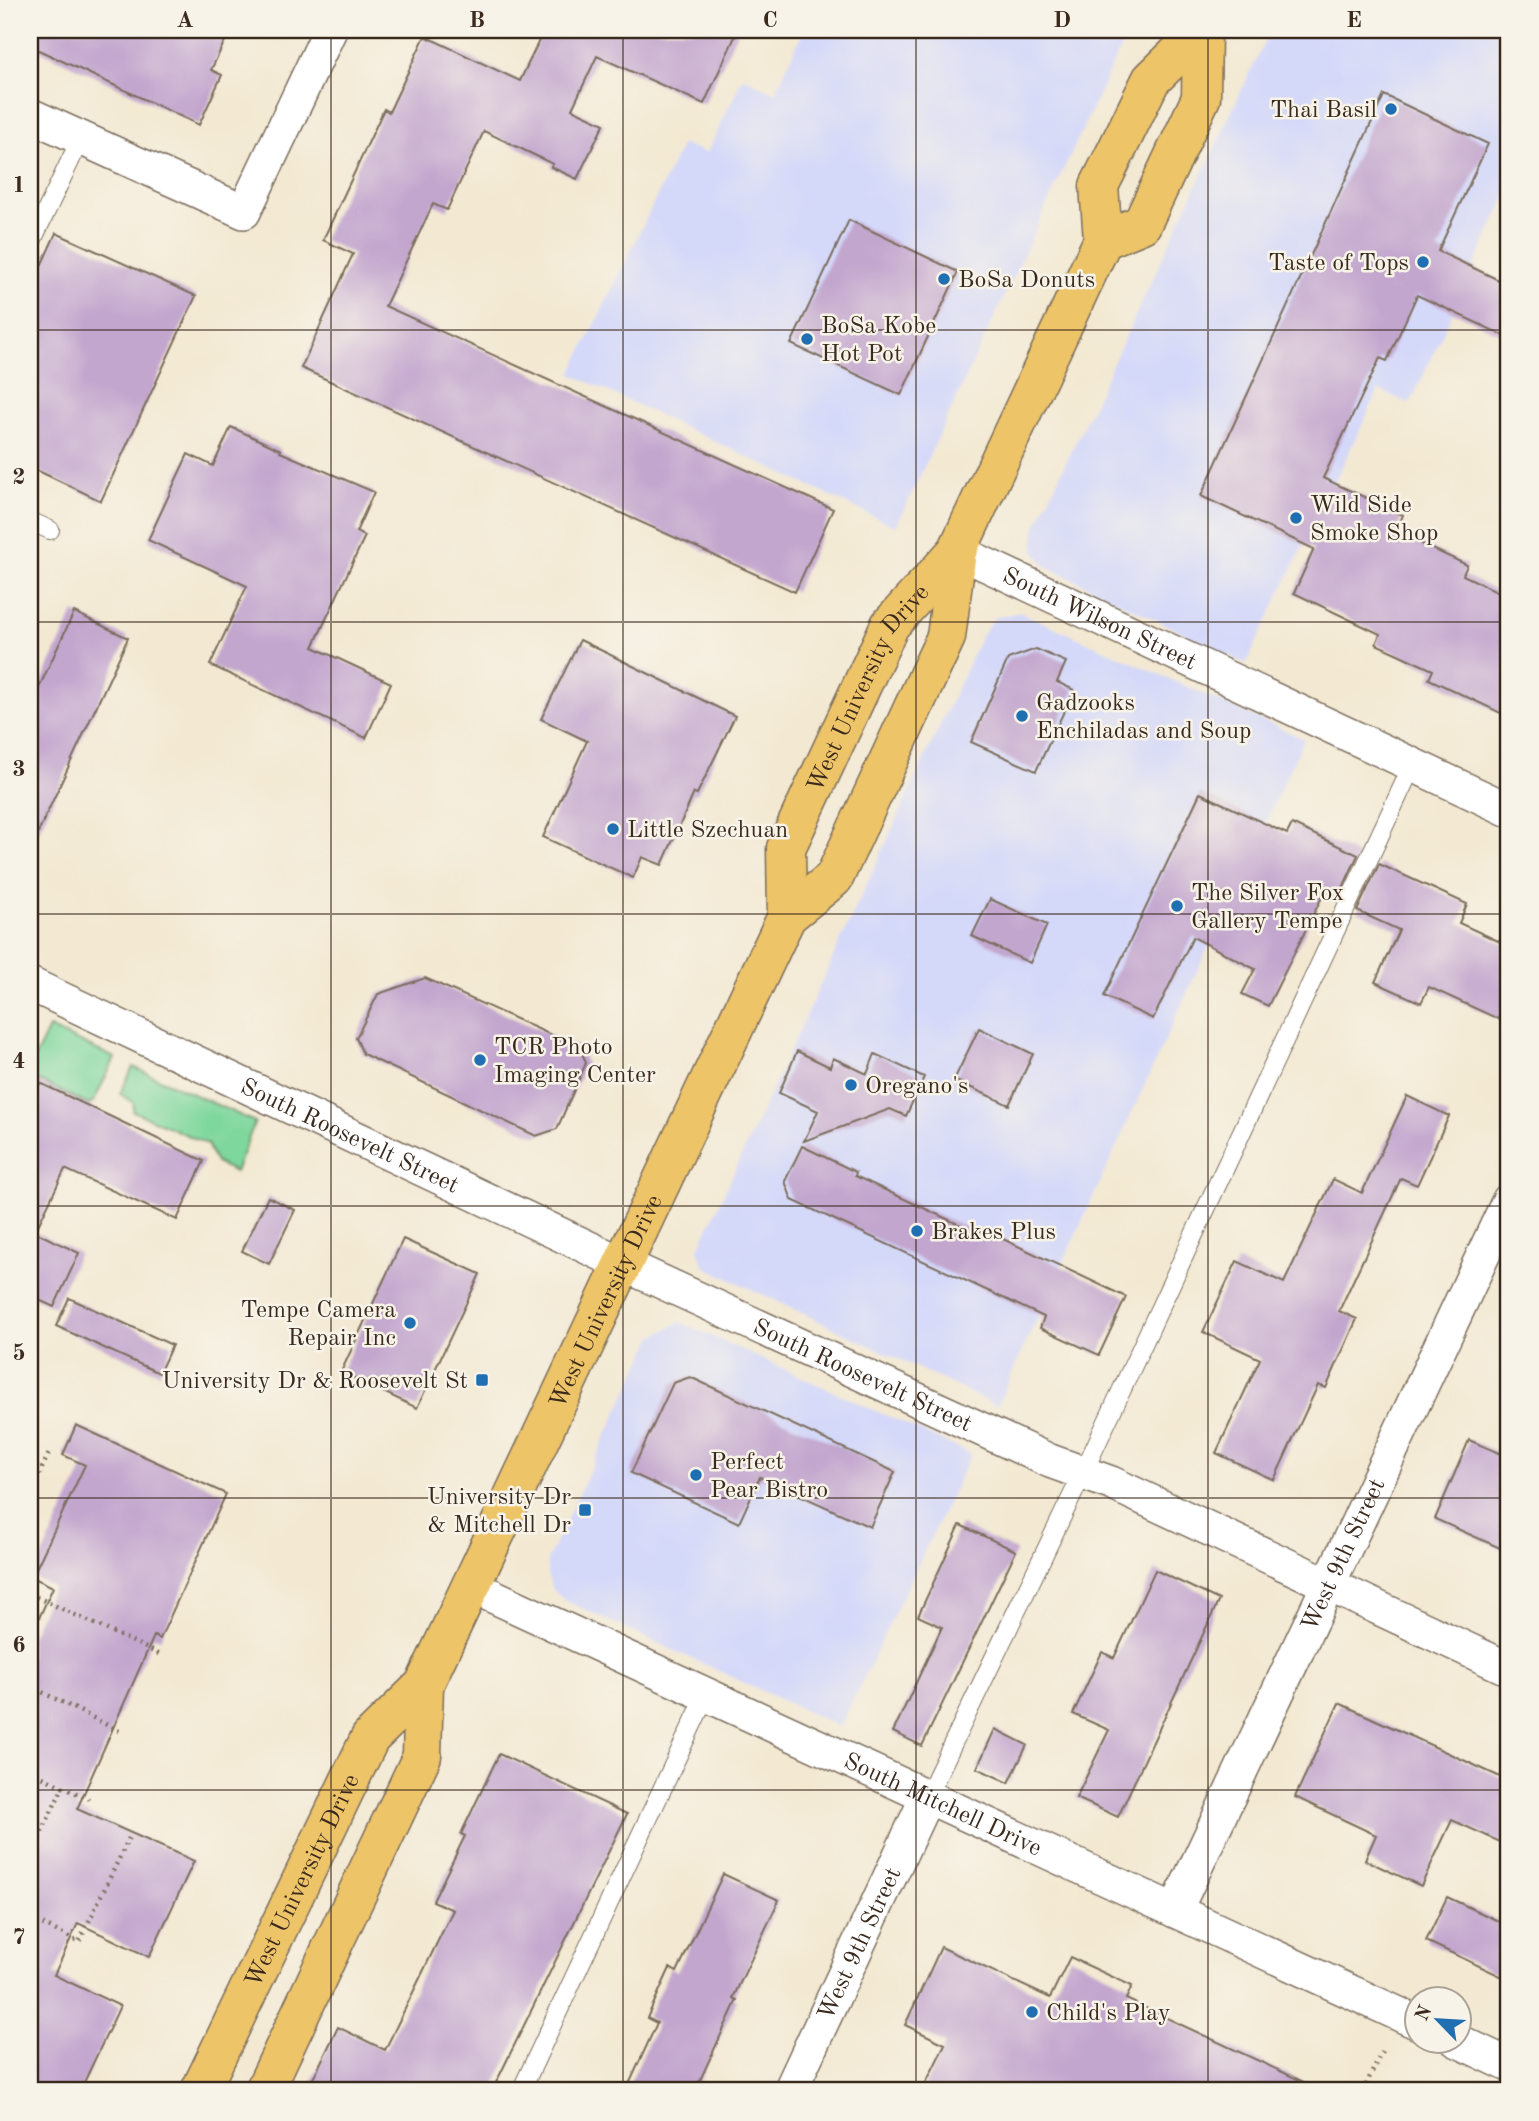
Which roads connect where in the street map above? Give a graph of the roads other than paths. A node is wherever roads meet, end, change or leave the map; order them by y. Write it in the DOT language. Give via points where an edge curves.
graph roads {
  1 [pos="330,30"];
  2 [pos="1202,30"];
  3 [pos="30,115"];
  4 [pos="81,138"];
  5 [pos="1104,240"];
  6 [pos="30,245"];
  7 [pos="30,521"];
  8 [pos="50,530"];
  9 [pos="957,551"];
  10 [pos="1413,764"];
  11 [pos="1509,810"];
  12 [pos="787,916"];
  13 [pos="30,984"];
  14 [pos="1509,1200"];
  15 [pos="1501,1238"];
  16 [pos="623,1264"];
  17 [pos="1083,1473"];
  18 [pos="471,1586"];
  19 [pos="1329,1586"];
  20 [pos="1509,1669"];
  21 [pos="424,1685"];
  22 [pos="707,1693"];
  23 [pos="928,1795"];
  24 [pos="1175,1911"];
  25 [pos="1402,2016"];
  26 [pos="1472,2048"];
  27 [pos="1509,2065"];
  28 [pos="200,2091"];
  29 [pos="264,2091"];
  30 [pos="521,2091"];
  31 [pos="790,2091"];
  1 -- 4 [label="street" via="244,212"];
  2 -- 5 [label="main road" via="1150,80 1104,176 1099,187"];
  2 -- 5 [label="main road" via="1200,98 1180,144 1142,224"];
  3 -- 4 [label="street"];
  4 -- 6 [label="lane"];
  5 -- 9 [label="main road, West University Drive"];
  7 -- 8 [label="lane"];
  9 -- 10 [label="street, South Wilson Street"];
  9 -- 12 [label="main road, West University Drive" via="946,637 906,724 834,878"];
  9 -- 12 [label="main road, West University Drive" via="890,625 831,751 786,848"];
  10 -- 11 [label="street, South Wilson Street"];
  10 -- 17 [label="lane"];
  12 -- 16 [label="main road, West University Drive"];
  13 -- 16 [label="street, South Roosevelt Street"];
  14 -- 15 [label="street, West 9th Street"];
  15 -- 19 [label="street, West 9th Street"];
  16 -- 17 [label="street, South Roosevelt Street"];
  16 -- 18 [label="main road, West University Drive"];
  17 -- 19 [label="street, South Roosevelt Street"];
  17 -- 23 [label="lane"];
  18 -- 21 [label="main road, West University Drive"];
  18 -- 22 [label="street, South Mitchell Drive"];
  19 -- 20 [label="street, South Roosevelt Street"];
  19 -- 24 [label="street, West 9th Street"];
  21 -- 28 [label="main road, West University Drive" via="369,1738"];
  21 -- 29 [label="main road, West University Drive" via="422,1756"];
  22 -- 23 [label="street, South Mitchell Drive"];
  22 -- 30 [label="lane"];
  23 -- 24 [label="street, South Mitchell Drive"];
  23 -- 31 [label="street, West 9th Street"];
  24 -- 25 [label="street, South Mitchell Drive"];
  26 -- 27 [label="street"];
}
